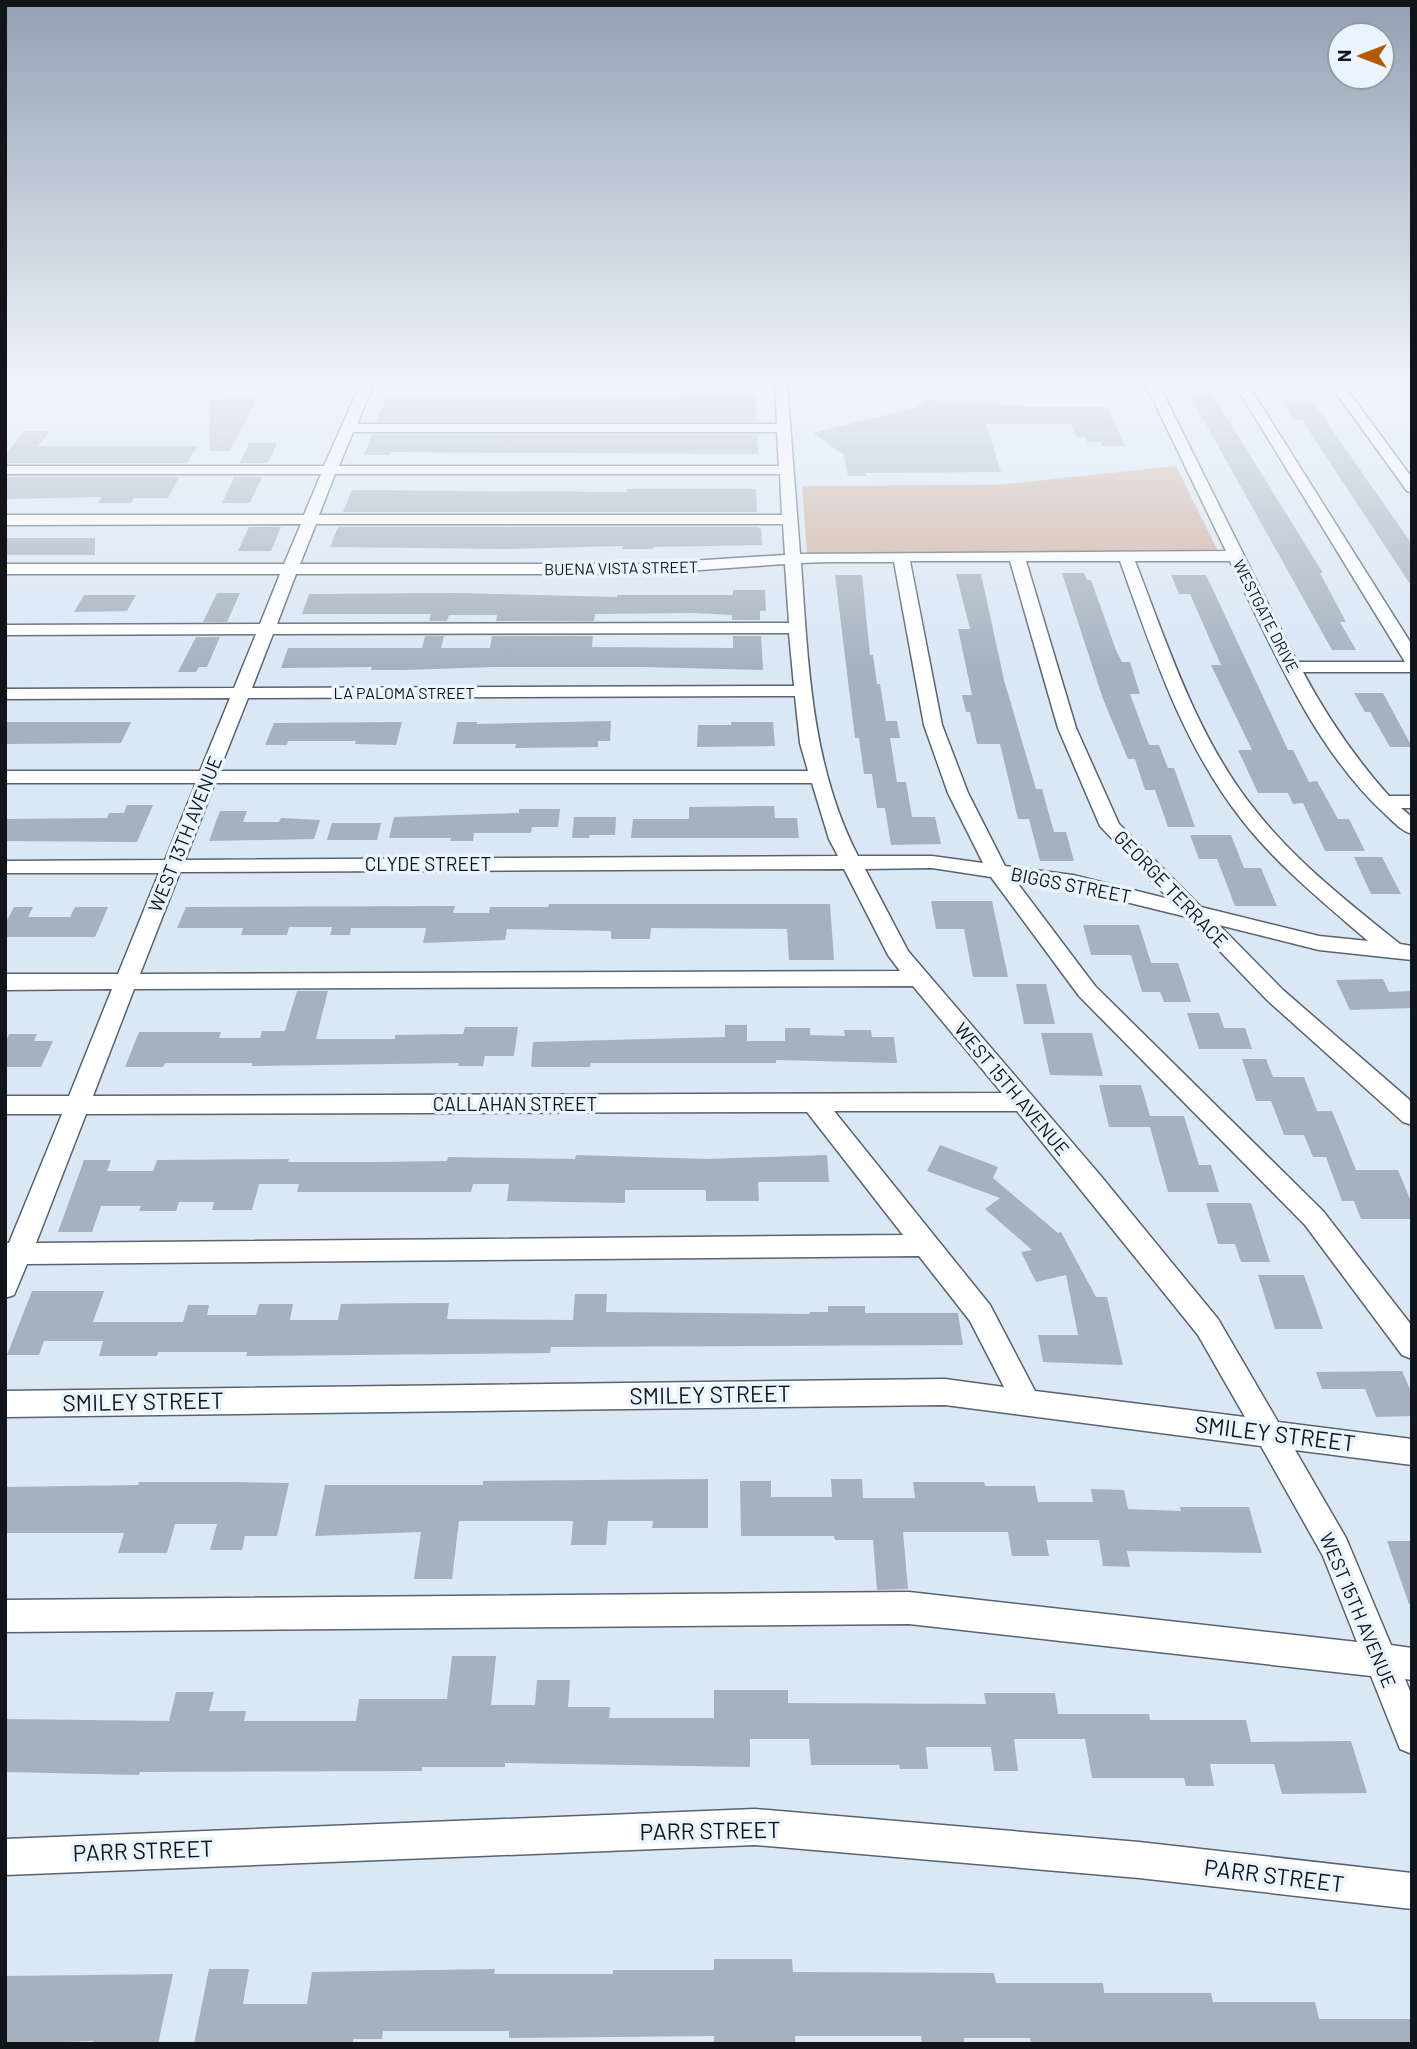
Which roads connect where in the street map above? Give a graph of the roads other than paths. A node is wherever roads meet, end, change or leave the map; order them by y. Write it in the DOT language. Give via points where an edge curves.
graph roads {
  1 [pos="326,479"];
  2 [pos="789,479"];
  3 [pos="1198,479"];
  4 [pos="1299,479"];
  5 [pos="311,519"];
  6 [pos="791,519"];
  7 [pos="5,520"];
  8 [pos="1236,556"];
  9 [pos="1126,557"];
  10 [pos="901,558"];
  11 [pos="1017,558"];
  12 [pos="794,560"];
  13 [pos="5,569"];
  14 [pos="291,569"];
  15 [pos="798,628"];
  16 [pos="5,630"];
  17 [pos="267,630"];
  18 [pos="1412,660"];
  19 [pos="1292,667"];
  20 [pos="1412,667"];
  21 [pos="803,691"];
  22 [pos="241,693"];
  23 [pos="5,694"];
  24 [pos="5,777"];
  25 [pos="208,777"];
  26 [pos="820,777"];
  27 [pos="1383,802"];
  28 [pos="1412,802"];
  29 [pos="1412,828"];
  30 [pos="851,862"];
  31 [pos="173,864"];
  32 [pos="5,867"];
  33 [pos="998,872"];
  34 [pos="1193,912"];
  35 [pos="1406,956"];
  36 [pos="918,978"];
  37 [pos="5,982"];
  38 [pos="126,983"];
  39 [pos="1024,1102"];
  40 [pos="814,1103"];
  41 [pos="5,1105"];
  42 [pos="77,1105"];
  43 [pos="1412,1116"];
  44 [pos="926,1245"];
  45 [pos="12,1254"];
  46 [pos="5,1287"];
  47 [pos="1412,1347"];
  48 [pos="1026,1402"];
  49 [pos="5,1404"];
  50 [pos="1269,1434"];
  51 [pos="1412,1452"];
  52 [pos="5,1616"];
  53 [pos="1396,1663"];
  54 [pos="1412,1737"];
  55 [pos="5,1857"];
  56 [pos="1412,1891"];
  1 -- 5 [label="street, WEST 13TH AVENUE"];
  2 -- 6 [label="street, WEST 15TH AVENUE"];
  3 -- 8 [label="street, WESTGATE DRIVE"];
  4 -- 18 [label="street"];
  5 -- 6 [label="street"];
  5 -- 7 [label="street"];
  5 -- 14 [label="street, WEST 13TH AVENUE"];
  6 -- 12 [label="street, WEST 15TH AVENUE"];
  8 -- 9 [label="street, BUENA VISTA STREET"];
  8 -- 19 [label="street, WESTGATE DRIVE"];
  9 -- 11 [label="street, BUENA VISTA STREET"];
  9 -- 35 [label="street" via="1176,687 1210,757 1247,814 1310,879"];
  10 -- 11 [label="street, BUENA VISTA STREET"];
  10 -- 12 [label="street, BUENA VISTA STREET"];
  10 -- 33 [label="street" via="933,725 958,793"];
  11 -- 34 [label="street, GEORGE TERRACE" via="1067,728 1110,826"];
  12 -- 14 [label="street, BUENA VISTA STREET" via="643,569"];
  12 -- 15 [label="street, WEST 15TH AVENUE"];
  13 -- 14 [label="street, BUENA VISTA STREET"];
  14 -- 17 [label="street, WEST 13TH AVENUE"];
  15 -- 17 [label="street"];
  15 -- 21 [label="street, WEST 15TH AVENUE"];
  16 -- 17 [label="street"];
  17 -- 22 [label="street, WEST 13TH AVENUE"];
  19 -- 20 [label="street"];
  19 -- 27 [label="street, WESTGATE DRIVE" via="1332,739"];
  21 -- 22 [label="street, LA PALOMA STREET"];
  21 -- 26 [label="street, WEST 15TH AVENUE" via="809,743"];
  22 -- 23 [label="street, LA PALOMA STREET"];
  22 -- 25 [label="street, WEST 13TH AVENUE"];
  24 -- 25 [label="street"];
  25 -- 26 [label="street"];
  25 -- 31 [label="street, WEST 13TH AVENUE"];
  26 -- 30 [label="street, WEST 15TH AVENUE"];
  27 -- 28 [label="street"];
  27 -- 29 [label="street, WESTGATE DRIVE"];
  30 -- 31 [label="street, CLYDE STREET"];
  30 -- 33 [label="street, BIGGS STREET" via="932,862"];
  30 -- 36 [label="street, WEST 15TH AVENUE" via="899,955"];
  31 -- 32 [label="street, CLYDE STREET"];
  31 -- 38 [label="street, WEST 13TH AVENUE"];
  33 -- 34 [label="street, BIGGS STREET" via="1073,882"];
  33 -- 47 [label="street" via="1087,991 1314,1218"];
  34 -- 35 [label="street, BIGGS STREET" via="1319,943"];
  34 -- 43 [label="street, GEORGE TERRACE" via="1275,995"];
  36 -- 38 [label="street"];
  36 -- 39 [label="street, WEST 15TH AVENUE"];
  37 -- 38 [label="street"];
  38 -- 42 [label="street, WEST 13TH AVENUE"];
  39 -- 40 [label="street, CALLAHAN STREET"];
  39 -- 50 [label="street, WEST 15TH AVENUE" via="1208,1327"];
  40 -- 42 [label="street, CALLAHAN STREET"];
  40 -- 44 [label="street"];
  41 -- 42 [label="street, CALLAHAN STREET"];
  42 -- 45 [label="street, WEST 13TH AVENUE"];
  44 -- 45 [label="street"];
  44 -- 48 [label="street" via="979,1313"];
  45 -- 46 [label="street, WEST 13TH AVENUE"];
  48 -- 49 [label="street, SMILEY STREET" via="946,1392"];
  48 -- 50 [label="street, SMILEY STREET"];
  50 -- 51 [label="street, SMILEY STREET"];
  50 -- 53 [label="street, WEST 15TH AVENUE"];
  52 -- 53 [label="lane" via="909,1608"];
  53 -- 54 [label="street, WEST 15TH AVENUE"];
  55 -- 56 [label="street, PARR STREET" via="755,1826 1139,1860"];
}
